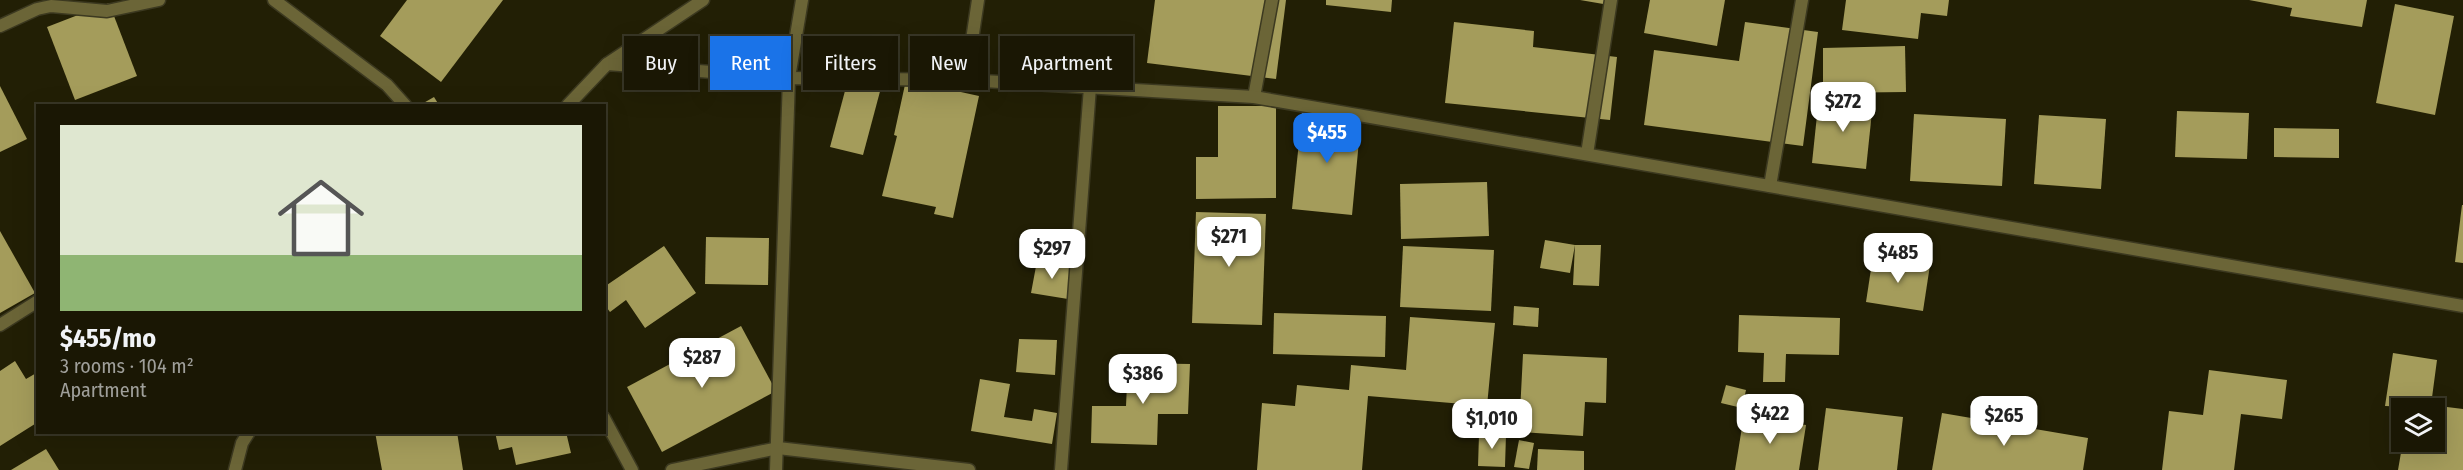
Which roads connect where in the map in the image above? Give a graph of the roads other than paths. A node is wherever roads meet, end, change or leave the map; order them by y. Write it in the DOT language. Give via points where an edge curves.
graph roads {
  1 [pos="159,0"];
  2 [pos="274,0"];
  3 [pos="704,0"];
  4 [pos="802,0"];
  5 [pos="978,0"];
  6 [pos="1272,0"];
  7 [pos="1611,0"];
  8 [pos="1802,0"];
  9 [pos="0,26"];
  10 [pos="973,36"];
  11 [pos="607,64"];
  12 [pos="791,66"];
  13 [pos="710,72"];
  14 [pos="791,78"];
  15 [pos="910,79"];
  16 [pos="789,90"];
  17 [pos="1090,90"];
  18 [pos="1133,90"];
  19 [pos="1254,97"];
  20 [pos="404,104"];
  21 [pos="569,104"];
  22 [pos="1587,154"];
  23 [pos="1770,186"];
  24 [pos="36,302"];
  25 [pos="2463,306"];
  26 [pos="0,325"];
  27 [pos="606,422"];
  28 [pos="248,434"];
  29 [pos="778,448"];
  30 [pos="235,470"];
  31 [pos="632,470"];
  32 [pos="672,470"];
  33 [pos="776,470"];
  34 [pos="969,470"];
  35 [pos="1061,470"];
  1 -- 9 [label="street" via="107,10 51,6"];
  2 -- 20 [label="street" via="387,85"];
  3 -- 11 [label="street"];
  4 -- 12 [label="street"];
  5 -- 10 [label="street"];
  6 -- 19 [label="street"];
  7 -- 22 [label="street"];
  8 -- 23 [label="street"];
  11 -- 13 [label="street"];
  11 -- 21 [label="street"];
  14 -- 15 [label="street"];
  16 -- 29 [label="street"];
  17 -- 35 [label="street"];
  18 -- 19 [label="street"];
  19 -- 22 [label="street"];
  22 -- 23 [label="street"];
  23 -- 25 [label="street"];
  24 -- 26 [label="street"];
  27 -- 31 [label="street"];
  28 -- 30 [label="street"];
  29 -- 32 [label="street"];
  29 -- 33 [label="street"];
  29 -- 34 [label="street"];
}
